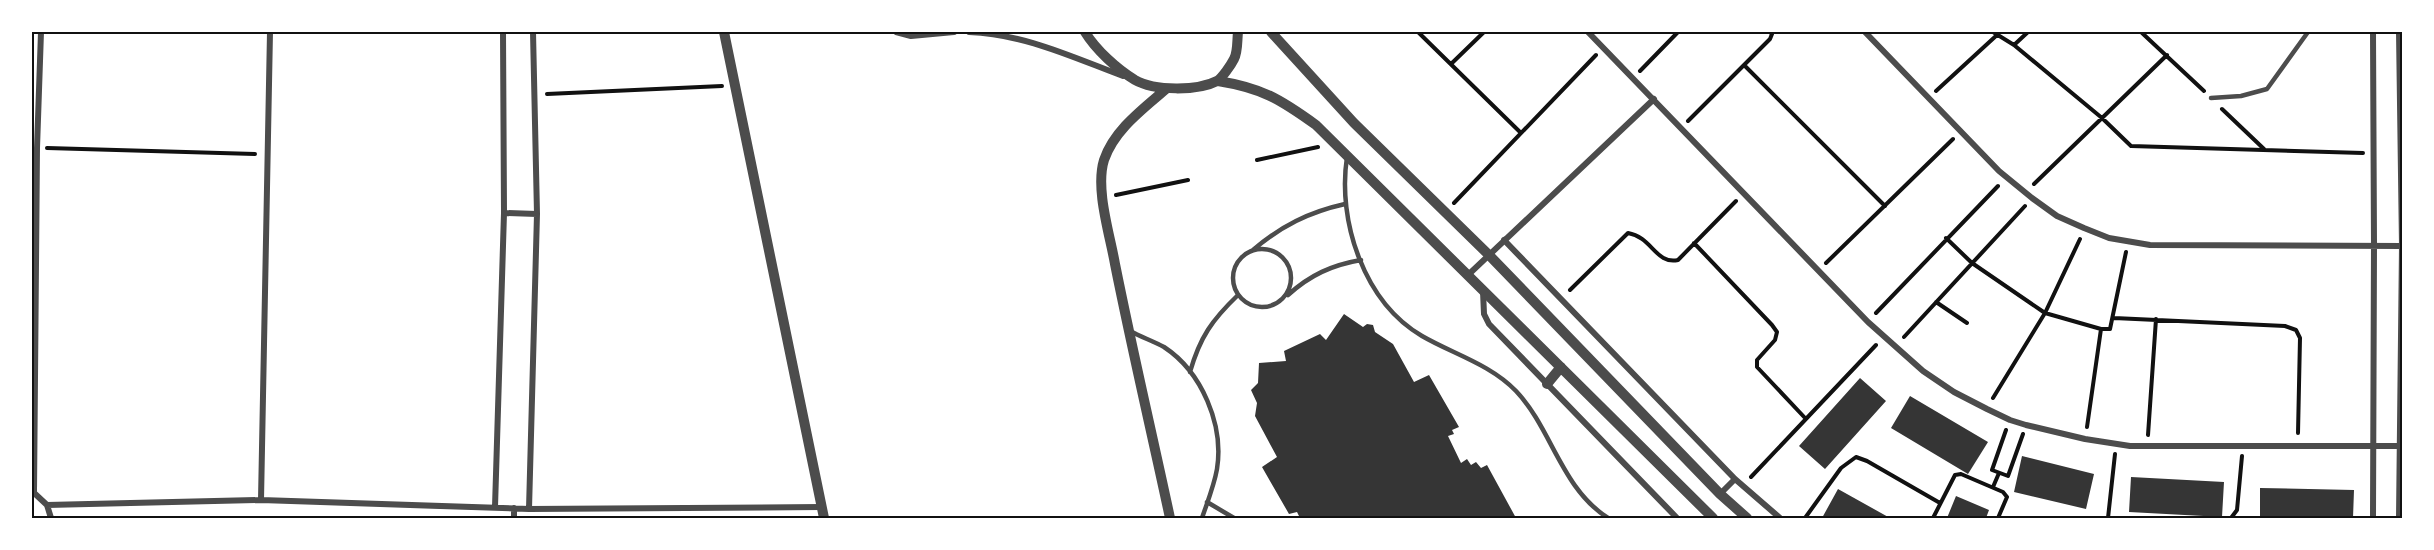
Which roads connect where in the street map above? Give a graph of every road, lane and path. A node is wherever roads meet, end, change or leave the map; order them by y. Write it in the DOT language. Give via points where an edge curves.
graph roads {
  1 [pos="41,32"];
  2 [pos="270,32"];
  3 [pos="503,32"];
  4 [pos="533,32"];
  5 [pos="724,32"];
  6 [pos="896,32"];
  7 [pos="954,32"];
  8 [pos="969,32"];
  9 [pos="1085,32"];
  10 [pos="1238,32"];
  11 [pos="1271,32"];
  12 [pos="1418,32"];
  13 [pos="1484,32"];
  14 [pos="1588,32"];
  15 [pos="1678,32"];
  16 [pos="1770,32"];
  17 [pos="1865,32"];
  18 [pos="2028,32"];
  19 [pos="2308,32"];
  20 [pos="2373,32"];
  21 [pos="2399,32"];
  22 [pos="1995,33"];
  23 [pos="2014,45"];
  24 [pos="1603,47"];
  25 [pos="2167,55"];
  26 [pos="1451,64"];
  27 [pos="1744,65"];
  28 [pos="1633,78"];
  29 [pos="1136,81"];
  30 [pos="1218,81"];
  31 [pos="734,86"];
  32 [pos="1166,88"];
  33 [pos="534,94"];
  34 [pos="1929,97"];
  35 [pos="2211,98"];
  36 [pos="1654,99"];
  37 [pos="2102,118"];
  38 [pos="1681,128"];
  39 [pos="1961,131"];
  40 [pos="1521,133"];
  41 [pos="1336,143"];
  42 [pos="37,148"];
  43 [pos="2374,153"];
  44 [pos="269,154"];
  45 [pos="1348,155"];
  46 [pos="1257,160"];
  47 [pos="2007,177"];
  48 [pos="1188,180"];
  49 [pos="1744,193"];
  50 [pos="2026,193"];
  51 [pos="1103,198"];
  52 [pos="2032,198"];
  53 [pos="1346,204"];
  54 [pos="1885,206"];
  55 [pos="1445,212"];
  56 [pos="504,213"];
  57 [pos="537,214"];
  58 [pos="2084,228"];
  59 [pos="1946,238"];
  60 [pos="1504,240"];
  61 [pos="2128,242"];
  62 [pos="1694,243"];
  63 [pos="2374,246"];
  64 [pos="2402,246"];
  65 [pos="1252,251"];
  66 [pos="1489,255"];
  67 [pos="1361,260"];
  68 [pos="1972,263"];
  69 [pos="1818,270"];
  70 [pos="1468,275"];
  71 [pos="1483,290"];
  72 [pos="1238,295"];
  73 [pos="1286,297"];
  74 [pos="1561,300"];
  75 [pos="1936,302"];
  76 [pos="2046,313"];
  77 [pos="2114,318"];
  78 [pos="2156,320"];
  79 [pos="1868,321"];
  80 [pos="1967,324"];
  81 [pos="2401,328"];
  82 [pos="2101,329"];
  83 [pos="1130,331"];
  84 [pos="1884,336"];
  85 [pos="1896,347"];
  86 [pos="1561,367"];
  87 [pos="1190,372"];
  88 [pos="1548,384"];
  89 [pos="1987,409"];
  90 [pos="1806,419"];
  91 [pos="2010,420"];
  92 [pos="2026,425"];
  93 [pos="2400,431"];
  94 [pos="2085,440"];
  95 [pos="2116,444"];
  96 [pos="2147,446"];
  97 [pos="2243,446"];
  98 [pos="2298,446"];
  99 [pos="2372,446"];
  100 [pos="2398,446"];
  101 [pos="2000,472"];
  102 [pos="1735,479"];
  103 [pos="1742,486"];
  104 [pos="1993,487"];
  105 [pos="33,492"];
  106 [pos="1720,494"];
  107 [pos="261,500"];
  108 [pos="1207,502"];
  109 [pos="1940,503"];
  110 [pos="47,505"];
  111 [pos="495,507"];
  112 [pos="514,508"];
  113 [pos="529,509"];
  114 [pos="823,513"];
  115 [pos="51,519"];
  116 [pos="514,519"];
  117 [pos="1170,519"];
  118 [pos="1202,519"];
  119 [pos="1234,519"];
  120 [pos="1608,519"];
  121 [pos="1677,519"];
  122 [pos="1713,519"];
  123 [pos="1747,519"];
  124 [pos="1779,519"];
  125 [pos="1805,519"];
  126 [pos="1933,519"];
  127 [pos="1998,519"];
  128 [pos="2108,519"];
  129 [pos="2230,519"];
  130 [pos="2373,519"];
  131 [pos="2399,519"];
  1 -- 42 [label="street"];
  2 -- 44 [label="street"];
  3 -- 56 [label="street"];
  4 -- 33 [label="street"];
  5 -- 31 [label="street"];
  6 -- 7 [label="street" via="911,36"];
  8 -- 29 [label="street" via="1017,37"];
  9 -- 29 [label="street"];
  10 -- 30 [label="street" via="1235,58"];
  11 -- 55 [label="street" via="1354,123"];
  12 -- 26 [label="path"];
  13 -- 26 [label="path"];
  14 -- 24 [label="street"];
  15 -- 28 [label="path"];
  16 -- 27 [label="path" via="1770,39"];
  17 -- 34 [label="street"];
  18 -- 23 [label="path"];
  19 -- 35 [label="lane" via="2267,89"];
  20 -- 43 [label="street"];
  21 -- 64 [label="street"];
  22 -- 23 [label="path"];
  22 -- 34 [label="path"];
  23 -- 37 [label="path"];
  24 -- 28 [label="street"];
  24 -- 40 [label="path"];
  25 -- 37 [label="path"];
  26 -- 40 [label="path"];
  27 -- 38 [label="path"];
  27 -- 54 [label="path"];
  28 -- 36 [label="street"];
  29 -- 32 [label="street"];
  30 -- 32 [label="street" via="1192,88"];
  30 -- 41 [label="street" via="1250,86 1280,99"];
  31 -- 33 [label="path"];
  31 -- 114 [label="street"];
  32 -- 51 [label="street" via="1115,139 1104,161"];
  33 -- 57 [label="street"];
  34 -- 39 [label="street"];
  36 -- 38 [label="street"];
  36 -- 60 [label="street"];
  37 -- 43 [label="path" via="2131,146"];
  37 -- 50 [label="path"];
  38 -- 49 [label="street"];
  39 -- 47 [label="street"];
  39 -- 54 [label="path"];
  40 -- 55 [label="path"];
  41 -- 45 [label="street"];
  41 -- 46 [label="path"];
  42 -- 44 [label="path"];
  42 -- 105 [label="street"];
  43 -- 63 [label="street"];
  44 -- 107 [label="street"];
  45 -- 53 [label="lane" via="1344,178"];
  45 -- 70 [label="street"];
  47 -- 50 [label="street"];
  47 -- 59 [label="path"];
  48 -- 51 [label="path"];
  49 -- 62 [label="path"];
  49 -- 69 [label="street"];
  50 -- 52 [label="street"];
  51 -- 83 [label="street"];
  52 -- 58 [label="street" via="2057,216"];
  52 -- 68 [label="path"];
  53 -- 65 [label="lane" via="1295,220"];
  53 -- 67 [label="lane"];
  54 -- 69 [label="path"];
  55 -- 66 [label="street"];
  56 -- 57 [label="street"];
  56 -- 111 [label="street"];
  57 -- 113 [label="street"];
  58 -- 61 [label="street"];
  58 -- 76 [label="path"];
  59 -- 68 [label="path"];
  59 -- 79 [label="path"];
  60 -- 66 [label="street"];
  60 -- 74 [label="street"];
  61 -- 63 [label="street"];
  61 -- 77 [label="path"];
  62 -- 74 [label="path" via="1678,260 1670,262 1639,235 1628,232"];
  62 -- 90 [label="path" via="1777,332 1775,340 1757,360 1757,367"];
  63 -- 64 [label="street"];
  63 -- 99 [label="street"];
  64 -- 81 [label="street"];
  65 -- 72 [label="lane" via="1236,264 1233,275"];
  65 -- 73 [label="lane" via="1273,251 1289,265 1292,276"];
  66 -- 70 [label="street"];
  66 -- 106 [label="street"];
  67 -- 73 [label="lane" via="1320,272"];
  67 -- 120 [label="lane" via="1390,309 1420,334 1487,368 1515,390 1537,418 1552,451 1577,489"];
  68 -- 75 [label="path"];
  68 -- 76 [label="path"];
  69 -- 79 [label="street"];
  70 -- 71 [label="street"];
  71 -- 86 [label="street"];
  71 -- 88 [label="street" via="1484,314 1490,324"];
  72 -- 73 [label="lane" via="1257,307 1267,307"];
  72 -- 87 [label="lane" via="1208,326"];
  74 -- 102 [label="street"];
  75 -- 80 [label="path"];
  75 -- 85 [label="path"];
  76 -- 82 [label="path"];
  76 -- 89 [label="path"];
  77 -- 78 [label="path"];
  77 -- 82 [label="path" via="2110,329"];
  78 -- 96 [label="path"];
  78 -- 98 [label="path" via="2285,326 2296,330 2300,338"];
  79 -- 84 [label="street"];
  81 -- 93 [label="street"];
  82 -- 94 [label="path"];
  83 -- 87 [label="lane" via="1165,348"];
  83 -- 117 [label="street"];
  84 -- 85 [label="street"];
  84 -- 90 [label="path"];
  85 -- 89 [label="street" via="1923,371"];
  86 -- 88 [label="street"];
  86 -- 122 [label="street"];
  87 -- 108 [label="lane" via="1208,401 1217,434 1217,469"];
  88 -- 121 [label="street"];
  89 -- 91 [label="street"];
  90 -- 103 [label="path"];
  91 -- 92 [label="street"];
  91 -- 101 [label="path" via="1992,470"];
  92 -- 94 [label="street"];
  92 -- 101 [label="path" via="2008,476"];
  93 -- 100 [label="street"];
  94 -- 95 [label="street"];
  95 -- 96 [label="street"];
  95 -- 128 [label="path"];
  96 -- 97 [label="street"];
  97 -- 98 [label="street"];
  97 -- 129 [label="path" via="2238,510"];
  98 -- 99 [label="street"];
  99 -- 100 [label="street"];
  99 -- 130 [label="street"];
  100 -- 131 [label="street"];
  101 -- 104 [label="path"];
  102 -- 103 [label="street"];
  102 -- 106 [label="street"];
  103 -- 124 [label="street"];
  104 -- 109 [label="path" via="1955,475"];
  104 -- 127 [label="path" via="2007,497"];
  105 -- 110 [label="street"];
  106 -- 123 [label="street"];
  107 -- 110 [label="street"];
  107 -- 111 [label="street"];
  108 -- 118 [label="lane"];
  108 -- 119 [label="lane"];
  109 -- 125 [label="path" via="1856,457 1841,468"];
  109 -- 126 [label="path"];
  110 -- 115 [label="street"];
  111 -- 112 [label="street"];
  112 -- 113 [label="street"];
  112 -- 116 [label="street"];
  113 -- 114 [label="street"];
}
